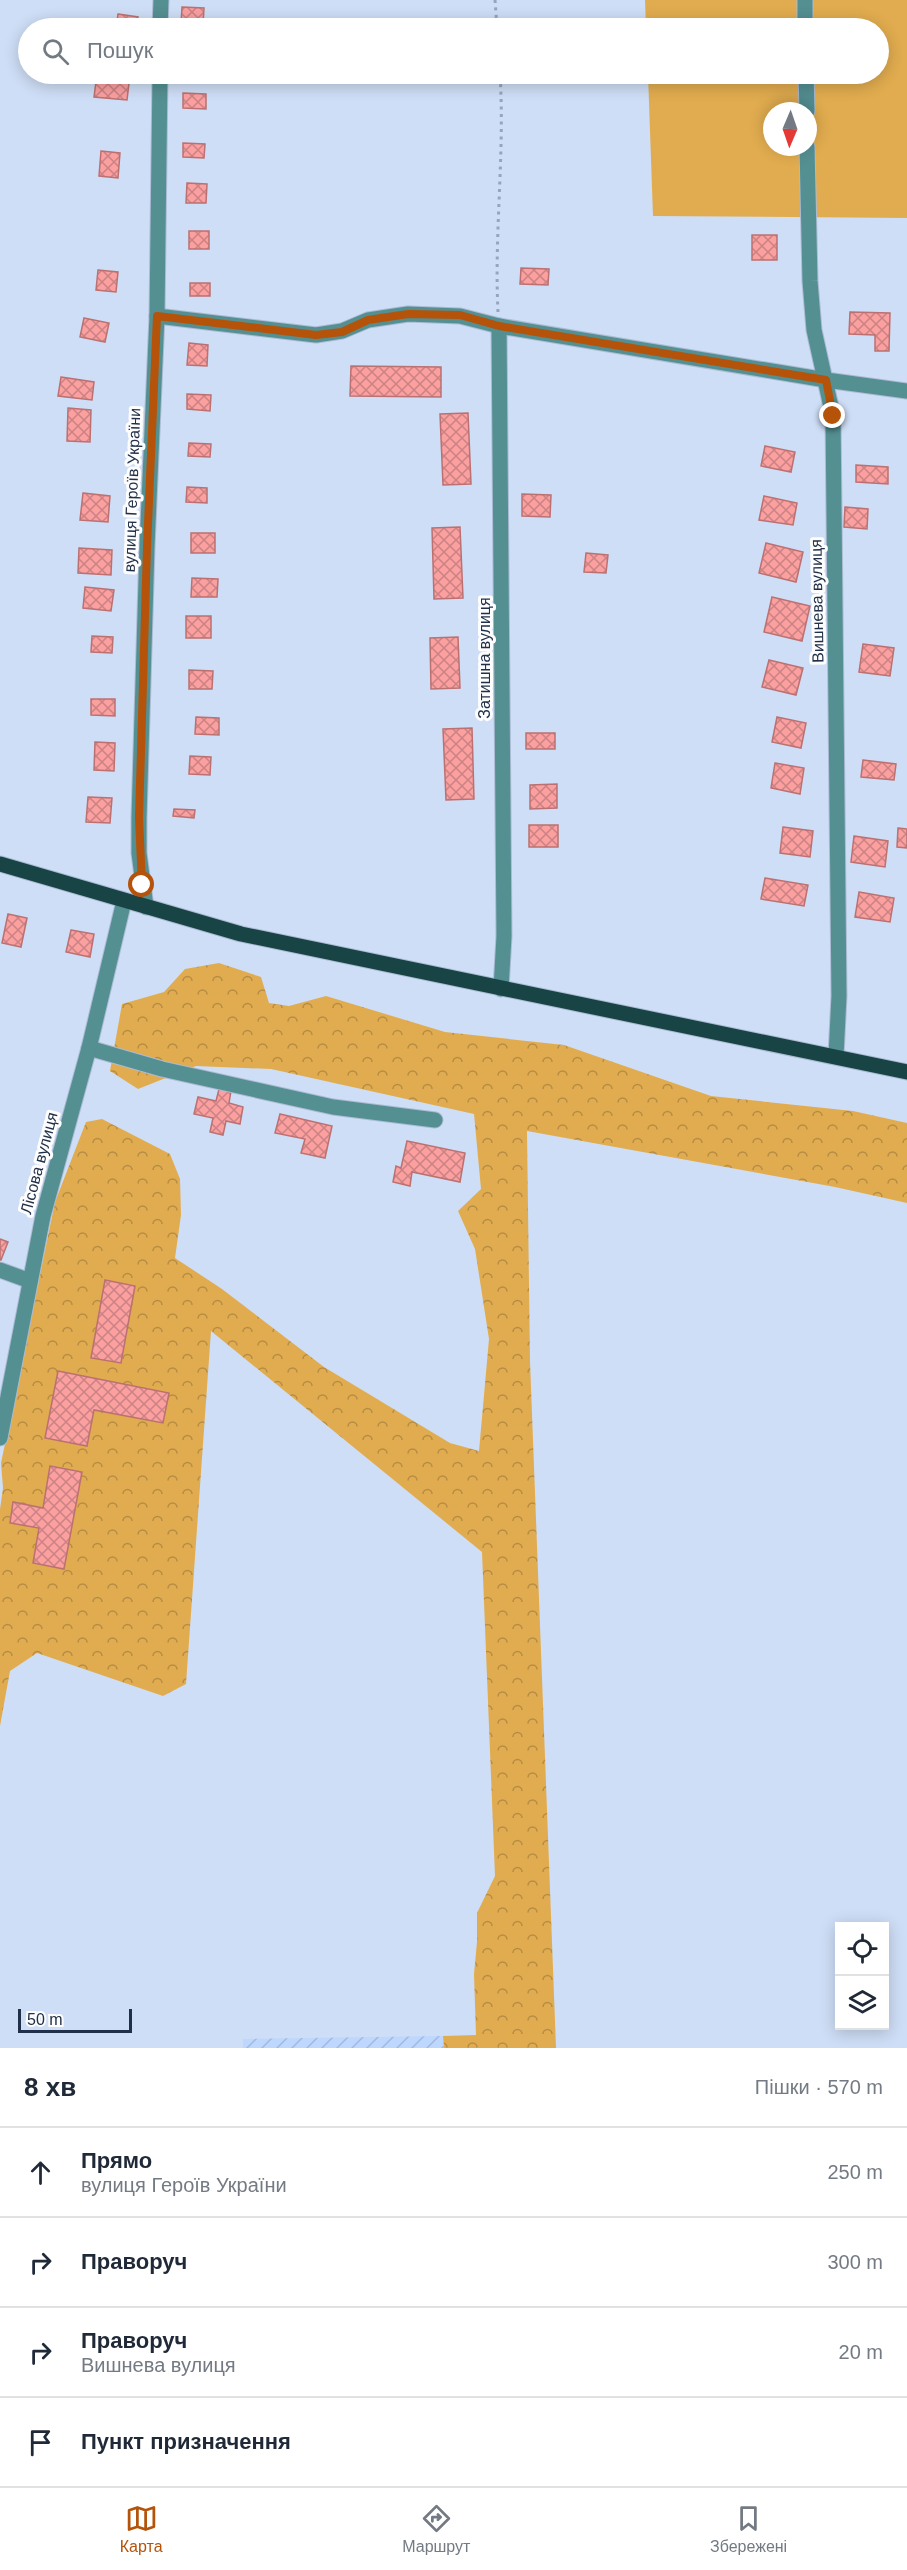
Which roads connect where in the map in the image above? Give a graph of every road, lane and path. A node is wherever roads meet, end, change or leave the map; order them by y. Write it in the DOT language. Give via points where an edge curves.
graph roads {
  1 [pos="161,0"];
  2 [pos="495,0"];
  3 [pos="805,0"];
  4 [pos="160,18"];
  5 [pos="496,18"];
  6 [pos="805,18"];
  7 [pos="160,84"];
  8 [pos="500,84"];
  9 [pos="806,84"];
  10 [pos="807,102"];
  11 [pos="807,156"];
  12 [pos="157,316"];
  13 [pos="499,326"];
  14 [pos="826,380"];
  15 [pos="907,391"];
  16 [pos="0,864"];
  17 [pos="124,901"];
  18 [pos="146,907"];
  19 [pos="501,989"];
  20 [pos="89,1048"];
  21 [pos="836,1056"];
  22 [pos="907,1072"];
  23 [pos="435,1120"];
  24 [pos="0,1270"];
  25 [pos="30,1281"];
  26 [pos="0,1438"];
  1 -- 4 [label="street"];
  2 -- 5 [label="path"];
  3 -- 6 [label="street"];
  7 -- 12 [label="street, вулиця Героїв України"];
  8 -- 13 [label="path" via="496,267"];
  9 -- 10 [label="street"];
  11 -- 14 [label="street, Вишнева вулиця" via="814,330"];
  12 -- 13 [label="street" via="316,335 342,332 368,320 408,314 460,315"];
  12 -- 18 [label="street, вулиця Героїв України" via="139,818"];
  13 -- 14 [label="street"];
  13 -- 19 [label="street, Затишна вулиця" via="504,924"];
  14 -- 15 [label="street"];
  14 -- 21 [label="street, Вишнева вулиця" via="833,416"];
  16 -- 17 [label="main road"];
  17 -- 18 [label="main road"];
  17 -- 20 [label="street, Лісова вулиця"];
  18 -- 19 [label="main road" via="241,934"];
  19 -- 21 [label="main road"];
  20 -- 23 [label="street" via="162,1069 333,1107"];
  20 -- 25 [label="street, Лісова вулиця" via="43,1216"];
  21 -- 22 [label="main road"];
  24 -- 25 [label="street"];
  25 -- 26 [label="street, Лісова вулиця"];
}
